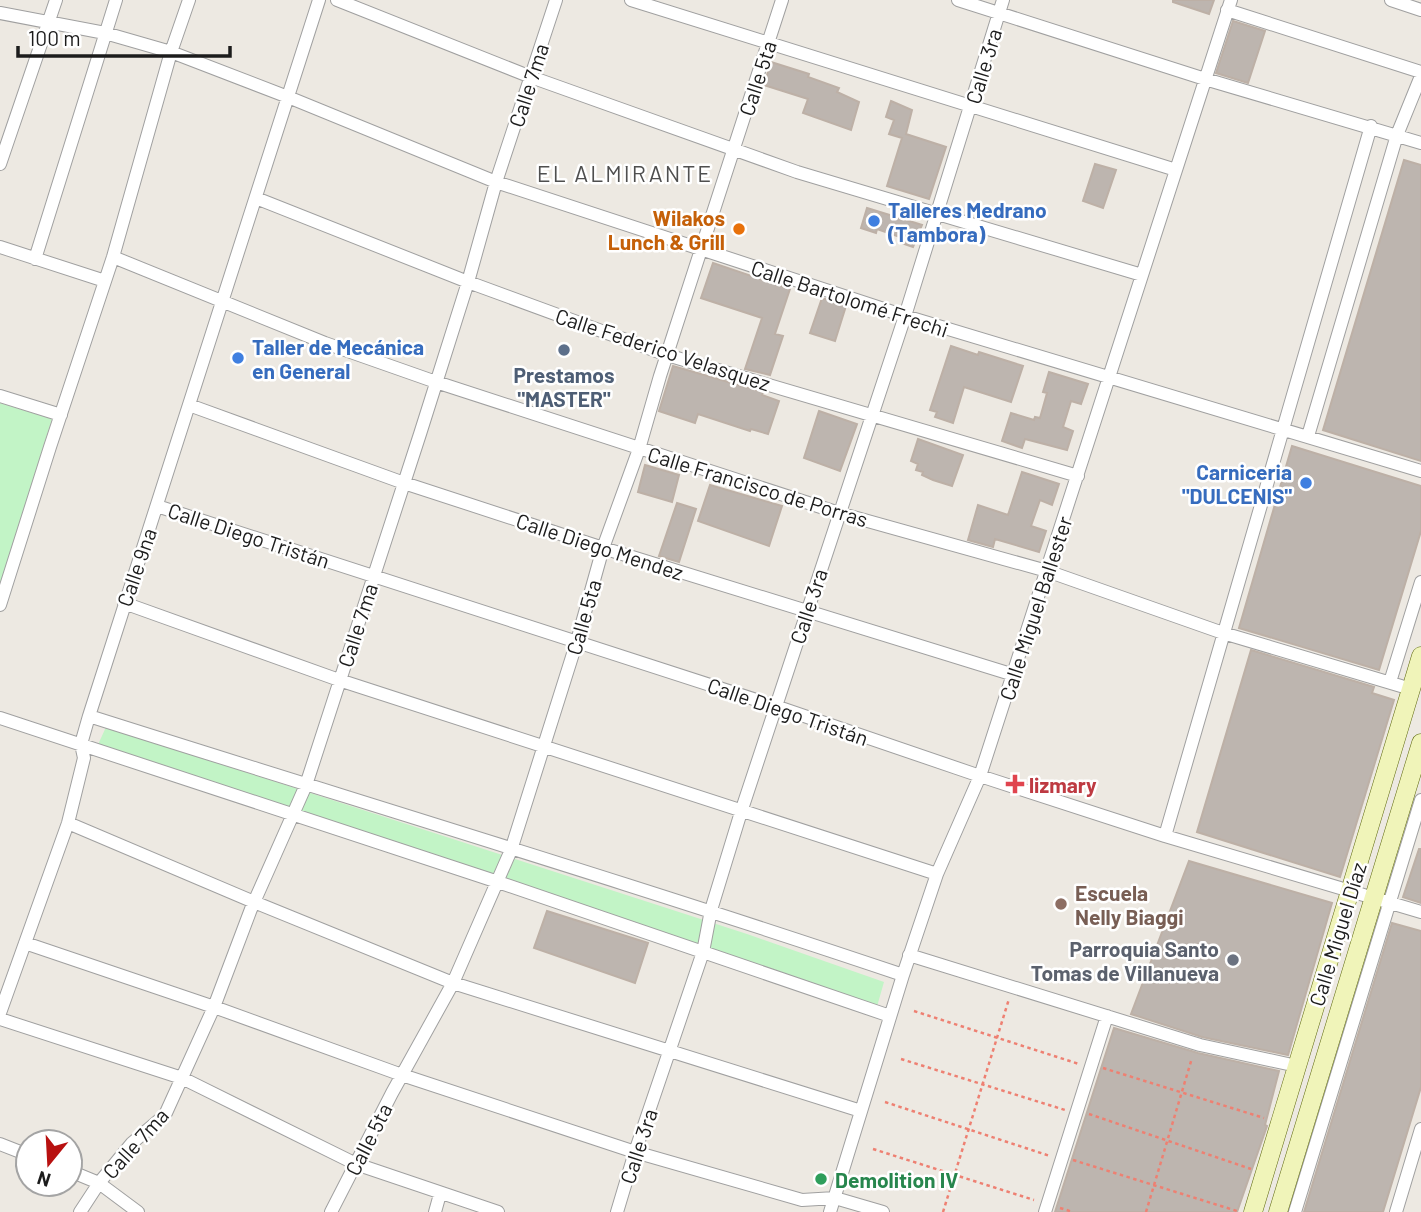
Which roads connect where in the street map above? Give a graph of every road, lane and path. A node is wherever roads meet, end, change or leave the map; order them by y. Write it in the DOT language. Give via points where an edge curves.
graph roads {
  1 [pos="56,0"];
  2 [pos="116,0"];
  3 [pos="189,0"];
  4 [pos="319,0"];
  5 [pos="337,0"];
  6 [pos="556,0"];
  7 [pos="631,0"];
  8 [pos="782,0"];
  9 [pos="958,0"];
  10 [pos="1003,0"];
  11 [pos="1391,0"];
  12 [pos="1229,5"];
  13 [pos="1421,10"];
  14 [pos="0,13"];
  15 [pos="999,13"];
  16 [pos="49,22"];
  17 [pos="105,33"];
  18 [pos="768,44"];
  19 [pos="171,52"];
  20 [pos="1421,74"];
  21 [pos="531,77"];
  22 [pos="1205,79"];
  23 [pos="288,97"];
  24 [pos="971,108"];
  25 [pos="1371,126"];
  26 [pos="1397,135"];
  27 [pos="1421,143"];
  28 [pos="734,149"];
  29 [pos="0,164"];
  30 [pos="1176,170"];
  31 [pos="496,182"];
  32 [pos="256,198"];
  33 [pos="936,214"];
  34 [pos="0,247"];
  35 [pos="702,250"];
  36 [pos="113,257"];
  37 [pos="35,258"];
  38 [pos="1142,275"];
  39 [pos="105,281"];
  40 [pos="468,282"];
  41 [pos="223,300"];
  42 [pos="905,316"];
  43 [pos="667,355"];
  44 [pos="1109,379"];
  45 [pos="436,383"];
  46 [pos="0,396"];
  47 [pos="189,405"];
  48 [pos="872,413"];
  49 [pos="61,415"];
  50 [pos="1284,428"];
  51 [pos="1308,436"];
  52 [pos="639,449"];
  53 [pos="1421,471"];
  54 [pos="1078,476"];
  55 [pos="404,483"];
  56 [pos="157,506"];
  57 [pos="839,513"];
  58 [pos="603,548"];
  59 [pos="1047,571"];
  60 [pos="373,575"];
  61 [pos="1421,582"];
  62 [pos="124,603"];
  63 [pos="0,605"];
  64 [pos="807,611"];
  65 [pos="1223,633"];
  66 [pos="577,641"];
  67 [pos="1421,656"];
  68 [pos="1014,675"];
  69 [pos="339,680"];
  70 [pos="1390,682"];
  71 [pos="1411,689"];
  72 [pos="775,706"];
  73 [pos="89,716"];
  74 [pos="0,718"];
  75 [pos="1421,743"];
  76 [pos="81,744"];
  77 [pos="544,745"];
  78 [pos="980,776"];
  79 [pos="306,785"];
  80 [pos="1421,800"];
  81 [pos="741,812"];
  82 [pos="292,815"];
  83 [pos="68,823"];
  84 [pos="1165,836"];
  85 [pos="511,850"];
  86 [pos="937,874"];
  87 [pos="498,883"];
  88 [pos="1351,890"];
  89 [pos="1382,899"];
  90 [pos="254,902"];
  91 [pos="711,911"];
  92 [pos="1421,912"];
  93 [pos="25,943"];
  94 [pos="703,952"];
  95 [pos="909,956"];
  96 [pos="903,975"];
  97 [pos="453,983"];
  98 [pos="1009,999"];
  99 [pos="214,1007"];
  100 [pos="914,1011"];
  101 [pos="0,1013"];
  102 [pos="890,1016"];
  103 [pos="1107,1016"];
  104 [pos="0,1019"];
  105 [pos="997,1038"];
  106 [pos="669,1050"];
  107 [pos="1194,1052"];
  108 [pos="901,1059"];
  109 [pos="1079,1064"];
  110 [pos="1297,1066"];
  111 [pos="1101,1068"];
  112 [pos="402,1075"];
  113 [pos="182,1078"];
  114 [pos="982,1084"];
  115 [pos="1182,1093"];
  116 [pos="886,1102"];
  117 [pos="1065,1110"];
  118 [pos="861,1111"];
  119 [pos="1087,1114"];
  120 [pos="1267,1119"];
  121 [pos="969,1129"];
  122 [pos="1421,1129"];
  123 [pos="1168,1141"];
  124 [pos="873,1149"];
  125 [pos="635,1152"];
  126 [pos="1050,1156"];
  127 [pos="1071,1159"];
  128 [pos="356,1164"];
  129 [pos="1251,1170"];
  130 [pos="954,1175"];
  131 [pos="84,1177"];
  132 [pos="99,1183"];
  133 [pos="1154,1185"];
  134 [pos="440,1194"];
  135 [pos="835,1198"];
  136 [pos="1037,1201"];
  137 [pos="1051,1209"];
  138 [pos="1245,1211"];
  139 [pos="80,1212"];
  140 [pos="138,1212"];
  141 [pos="331,1212"];
  142 [pos="435,1212"];
  143 [pos="498,1212"];
  144 [pos="617,1212"];
  145 [pos="831,1212"];
  146 [pos="883,1212"];
  147 [pos="943,1212"];
  148 [pos="1073,1212"];
  149 [pos="1146,1212"];
  150 [pos="1278,1212"];
  151 [pos="1296,1212"];
  152 [pos="1396,1212"];
  1 -- 16 [label="street"];
  2 -- 17 [label="street"];
  3 -- 19 [label="street"];
  4 -- 23 [label="street, Calle 9na"];
  5 -- 21 [label="street"];
  6 -- 21 [label="street, Calle 7ma"];
  7 -- 18 [label="street"];
  8 -- 18 [label="street, Calle 5ta"];
  9 -- 15 [label="street"];
  10 -- 15 [label="street, Calle 3ra"];
  11 -- 13 [label="street"];
  12 -- 20 [label="street"];
  12 -- 22 [label="street, Calle Miguel Ballester"];
  14 -- 16 [label="street, Calle Bartolomé Frechi"];
  15 -- 22 [label="street"];
  15 -- 24 [label="street, Calle 3ra"];
  16 -- 17 [label="street, Calle Bartolomé Frechi"];
  16 -- 29 [label="street"];
  17 -- 19 [label="street, Calle Bartolomé Frechi"];
  17 -- 37 [label="street"];
  18 -- 24 [label="street"];
  18 -- 28 [label="street, Calle 5ta"];
  19 -- 23 [label="street, Calle Bartolomé Frechi"];
  19 -- 36 [label="street"];
  20 -- 26 [label="street"];
  21 -- 28 [label="street"];
  21 -- 31 [label="street, Calle 7ma"];
  22 -- 25 [label="street"];
  22 -- 30 [label="street, Calle Miguel Ballester"];
  23 -- 31 [label="street, Calle Bartolomé Frechi"];
  23 -- 32 [label="street, Calle 9na"];
  24 -- 30 [label="street"];
  24 -- 33 [label="street, Calle 3ra"];
  25 -- 26 [label="street"];
  25 -- 50 [label="street"];
  26 -- 27 [label="street"];
  26 -- 51 [label="street"];
  28 -- 33 [label="street"];
  28 -- 35 [label="street, Calle 5ta"];
  30 -- 38 [label="street, Calle Miguel Ballester"];
  31 -- 35 [label="street, Calle Bartolomé Frechi"];
  31 -- 40 [label="street, Calle 7ma"];
  32 -- 40 [label="street, Calle Federico Velasquez"];
  32 -- 41 [label="street, Calle 9na"];
  33 -- 38 [label="street"];
  33 -- 42 [label="street, Calle 3ra"];
  34 -- 37 [label="street"];
  35 -- 42 [label="street, Calle Bartolomé Frechi"];
  35 -- 43 [label="street, Calle 5ta"];
  36 -- 39 [label="street"];
  36 -- 41 [label="street, Calle Francisco de Porras"];
  37 -- 39 [label="street"];
  38 -- 44 [label="street, Calle Miguel Ballester"];
  39 -- 49 [label="street"];
  40 -- 43 [label="street, Calle Federico Velasquez"];
  40 -- 45 [label="street, Calle 7ma"];
  41 -- 45 [label="street, Calle Francisco de Porras"];
  41 -- 47 [label="street, Calle 9na"];
  42 -- 44 [label="street, Calle Bartolomé Frechi"];
  42 -- 48 [label="street, Calle 3ra"];
  43 -- 48 [label="street, Calle Federico Velasquez"];
  43 -- 52 [label="street, Calle 5ta"];
  44 -- 50 [label="street, Calle Bartolomé Frechi"];
  44 -- 54 [label="street, Calle Miguel Ballester"];
  45 -- 52 [label="street, Calle Francisco de Porras"];
  45 -- 55 [label="street, Calle 7ma"];
  46 -- 49 [label="street"];
  47 -- 55 [label="street, Calle Diego Mendez"];
  47 -- 56 [label="street, Calle 9na"];
  48 -- 54 [label="street, Calle Federico Velasquez"];
  48 -- 57 [label="street, Calle 3ra"];
  49 -- 63 [label="street"];
  50 -- 51 [label="street, Calle Bartolomé Frechi"];
  50 -- 65 [label="street"];
  51 -- 53 [label="street, Calle Bartolomé Frechi"];
  52 -- 57 [label="street, Calle Francisco de Porras"];
  52 -- 58 [label="street, Calle 5ta"];
  54 -- 59 [label="street, Calle Miguel Ballester"];
  55 -- 58 [label="street, Calle Diego Mendez"];
  55 -- 60 [label="street, Calle 7ma"];
  56 -- 60 [label="street, Calle Diego Tristán"];
  56 -- 62 [label="street, Calle 9na"];
  57 -- 59 [label="street, Calle Francisco de Porras"];
  57 -- 64 [label="street, Calle 3ra"];
  58 -- 64 [label="street, Calle Diego Mendez"];
  58 -- 66 [label="street, Calle 5ta"];
  59 -- 65 [label="street, Calle Francisco de Porras"];
  59 -- 68 [label="street, Calle Miguel Ballester"];
  60 -- 66 [label="street, Calle Diego Tristán"];
  60 -- 69 [label="street, Calle 7ma"];
  61 -- 70 [label="street"];
  62 -- 69 [label="street"];
  62 -- 73 [label="street, Calle 9na"];
  64 -- 68 [label="street, Calle Diego Mendez"];
  64 -- 72 [label="street, Calle 3ra"];
  65 -- 70 [label="street, Calle Francisco de Porras"];
  65 -- 84 [label="street"];
  66 -- 72 [label="street, Calle Diego Tristán"];
  66 -- 77 [label="street, Calle 5ta"];
  67 -- 71 [label="street, Calle Miguel Díaz"];
  68 -- 78 [label="street, Calle Miguel Ballester"];
  69 -- 77 [label="street"];
  69 -- 79 [label="street, Calle 7ma"];
  70 -- 71 [label="street, Calle Francisco de Porras"];
  71 -- 88 [label="street, Calle Miguel Díaz"];
  72 -- 78 [label="street, Calle Diego Tristán"];
  72 -- 81 [label="street, Calle 3ra"];
  73 -- 76 [label="street, Calle 9na"];
  73 -- 79 [label="street"];
  74 -- 76 [label="street"];
  75 -- 89 [label="street, Calle Miguel Díaz"];
  76 -- 82 [label="street"];
  76 -- 83 [label="street, Calle 9na" via="84,758"];
  77 -- 81 [label="street"];
  77 -- 85 [label="street, Calle 5ta"];
  78 -- 84 [label="street, Calle Diego Tristán"];
  78 -- 86 [label="street, Calle Miguel Ballester"];
  79 -- 82 [label="street, Calle 7ma"];
  79 -- 85 [label="street"];
  80 -- 89 [label="street, Calle Miguel Díaz"];
  81 -- 86 [label="street"];
  81 -- 91 [label="street, Calle 3ra"];
  82 -- 87 [label="street"];
  82 -- 90 [label="street, Calle 7ma"];
  83 -- 90 [label="street"];
  83 -- 93 [label="street, Calle 9na"];
  84 -- 88 [label="street, Calle Diego Tristán"];
  85 -- 87 [label="street, Calle 5ta"];
  85 -- 91 [label="street"];
  86 -- 95 [label="street, Calle Miguel Ballester"];
  87 -- 94 [label="street"];
  87 -- 97 [label="street, Calle 5ta"];
  88 -- 89 [label="street, Calle Diego Tristán"];
  88 -- 110 [label="street, Calle Miguel Díaz"];
  89 -- 92 [label="street, Calle Diego Tristán"];
  89 -- 150 [label="street, Calle Miguel Díaz"];
  89 -- 151 [label="street, Calle Miguel Díaz"];
  90 -- 97 [label="street"];
  90 -- 99 [label="street, Calle 7ma"];
  91 -- 94 [label="street, Calle 3ra"];
  91 -- 96 [label="street"];
  93 -- 99 [label="street"];
  93 -- 101 [label="street, Calle 9na"];
  94 -- 102 [label="street"];
  94 -- 106 [label="street, Calle 3ra"];
  95 -- 96 [label="street, Calle Miguel Ballester"];
  95 -- 103 [label="street"];
  96 -- 102 [label="street, Calle Miguel Ballester"];
  97 -- 106 [label="street"];
  97 -- 112 [label="street, Calle 5ta"];
  98 -- 105 [label="path"];
  99 -- 112 [label="street"];
  99 -- 113 [label="street, Calle 7ma"];
  100 -- 105 [label="path"];
  102 -- 118 [label="street, Calle Miguel Ballester"];
  103 -- 110 [label="street" via="1200,1045"];
  103 -- 137 [label="street"];
  104 -- 113 [label="street"];
  105 -- 109 [label="path"];
  105 -- 114 [label="path"];
  106 -- 118 [label="street"];
  106 -- 125 [label="street, Calle 3ra"];
  107 -- 115 [label="path"];
  108 -- 114 [label="path"];
  110 -- 138 [label="street, Calle Miguel Díaz"];
  111 -- 115 [label="path"];
  112 -- 125 [label="street"];
  112 -- 128 [label="street, Calle 5ta"];
  113 -- 128 [label="street"];
  113 -- 132 [label="street, Calle 7ma" via="165,1115 132,1143"];
  114 -- 117 [label="path"];
  114 -- 121 [label="path"];
  115 -- 120 [label="path"];
  115 -- 123 [label="path"];
  116 -- 121 [label="path"];
  118 -- 135 [label="street, Calle Miguel Ballester"];
  119 -- 123 [label="path"];
  121 -- 126 [label="path"];
  121 -- 130 [label="path"];
  122 -- 152 [label="street"];
  123 -- 129 [label="path"];
  123 -- 133 [label="path"];
  124 -- 130 [label="path"];
  125 -- 135 [label="street" via="802,1200"];
  125 -- 144 [label="street, Calle 3ra"];
  127 -- 133 [label="path"];
  128 -- 134 [label="street"];
  128 -- 141 [label="street, Calle 5ta"];
  130 -- 136 [label="path"];
  130 -- 147 [label="path"];
  131 -- 132 [label="street"];
  132 -- 139 [label="street, Calle 7ma"];
  132 -- 140 [label="street"];
  133 -- 138 [label="path"];
  133 -- 149 [label="path"];
  134 -- 142 [label="street"];
  134 -- 143 [label="street"];
  135 -- 145 [label="street, Calle Miguel Ballester"];
  135 -- 146 [label="street"];
  137 -- 148 [label="path"];
}
